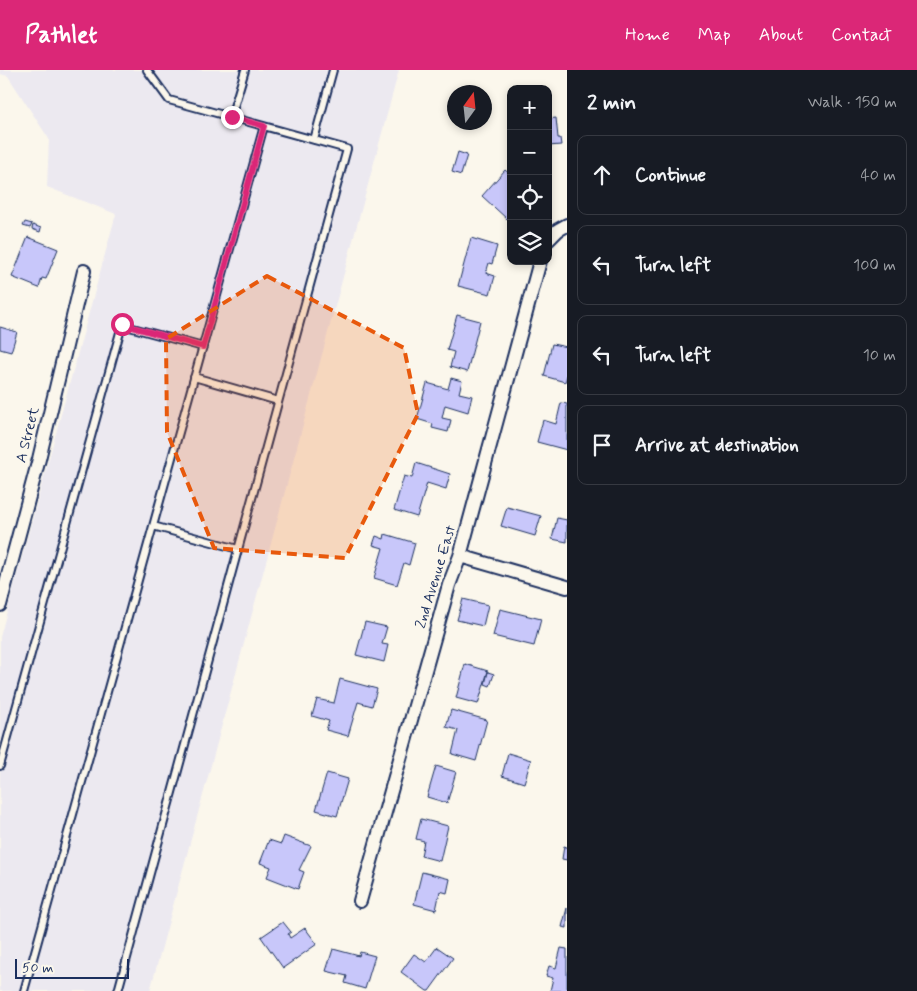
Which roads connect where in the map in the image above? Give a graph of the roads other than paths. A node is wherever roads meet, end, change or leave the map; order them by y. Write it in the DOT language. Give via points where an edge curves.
graph roads {
  1 [pos="147,70"];
  2 [pos="245,70"];
  3 [pos="333,70"];
  4 [pos="232,117"];
  5 [pos="264,126"];
  6 [pos="314,140"];
  7 [pos="566,225"];
  8 [pos="552,236"];
  9 [pos="539,265"];
  10 [pos="84,271"];
  11 [pos="203,347"];
  12 [pos="194,378"];
  13 [pos="278,400"];
  14 [pos="153,526"];
  15 [pos="238,549"];
  16 [pos="460,556"];
  17 [pos="567,587"];
  18 [pos="0,606"];
  19 [pos="0,766"];
  20 [pos="360,901"];
  21 [pos="24,991"];
  22 [pos="118,991"];
  1 -- 4 [label="lane" via="169,100"];
  2 -- 4 [label="lane"];
  3 -- 6 [label="lane"];
  4 -- 5 [label="lane"];
  5 -- 6 [label="lane"];
  5 -- 11 [label="lane"];
  6 -- 13 [label="lane" via="347,149"];
  7 -- 8 [label="street"];
  9 -- 16 [label="street, 2nd Avenue East"];
  10 -- 18 [label="street, A Street"];
  11 -- 12 [label="lane"];
  11 -- 19 [label="lane" via="122,324"];
  12 -- 13 [label="lane"];
  12 -- 14 [label="lane"];
  13 -- 15 [label="lane"];
  14 -- 15 [label="lane"];
  14 -- 21 [label="lane"];
  15 -- 22 [label="lane"];
  16 -- 17 [label="street"];
  16 -- 20 [label="street, 2nd Avenue East"];
}
